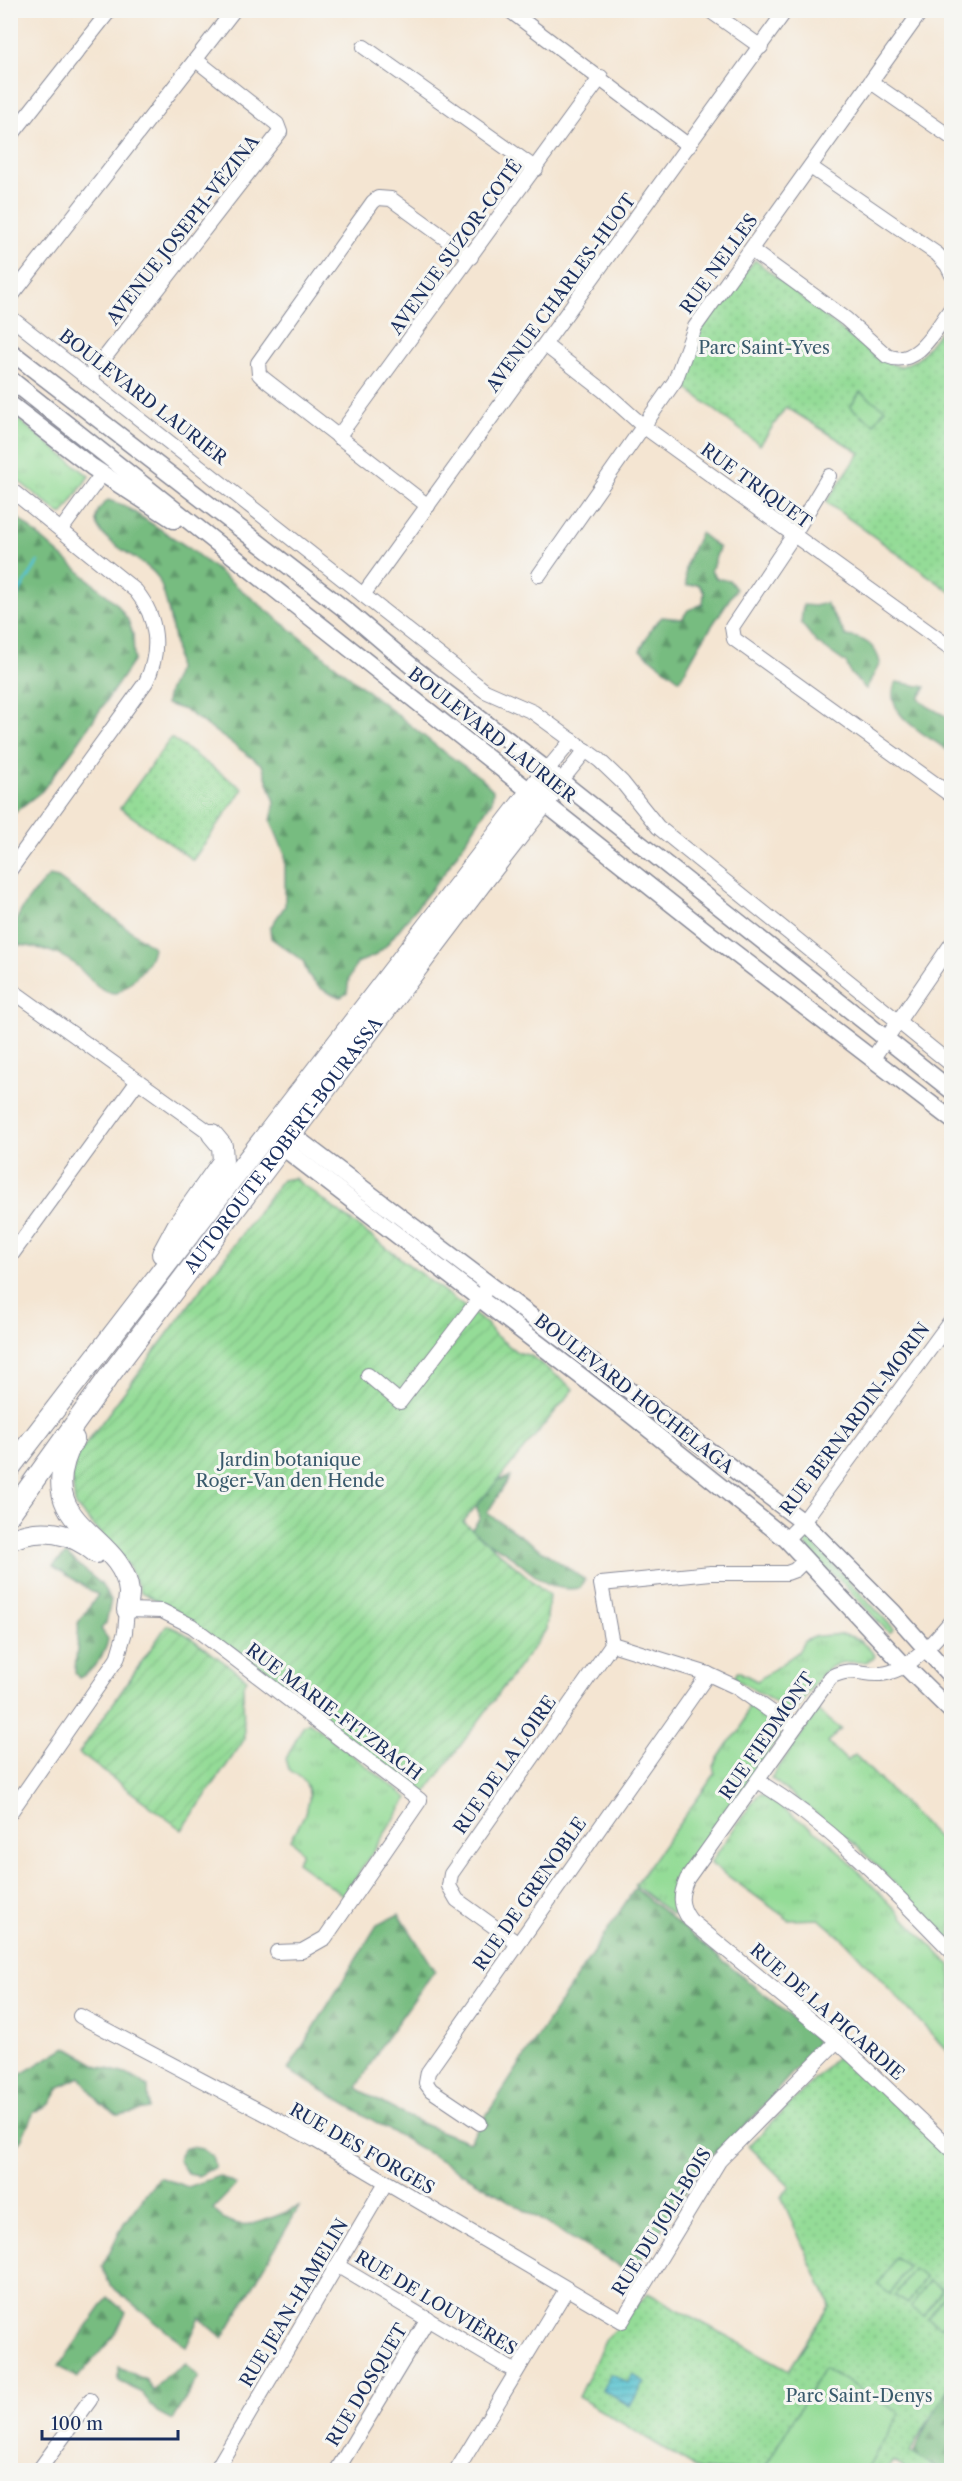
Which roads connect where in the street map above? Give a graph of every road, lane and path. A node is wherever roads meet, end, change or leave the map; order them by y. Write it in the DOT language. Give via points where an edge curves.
graph roads {
  1 [pos="110,10"];
  2 [pos="234,10"];
  3 [pos="509,10"];
  4 [pos="709,10"];
  5 [pos="786,10"];
  6 [pos="922,10"];
  7 [pos="364,47"];
  8 [pos="760,47"];
  9 [pos="196,60"];
  10 [pos="601,77"];
  11 [pos="871,82"];
  12 [pos="10,137"];
  13 [pos="951,138"];
  14 [pos="689,146"];
  15 [pos="812,168"];
  16 [pos="536,169"];
  17 [pos="751,250"];
  18 [pos="471,257"];
  19 [pos="951,275"];
  20 [pos="10,298"];
  21 [pos="951,307"];
  22 [pos="10,317"];
  23 [pos="545,345"];
  24 [pos="17,356"];
  25 [pos="10,377"];
  26 [pos="88,379"];
  27 [pos="10,404"];
  28 [pos="644,426"];
  29 [pos="338,437"];
  30 [pos="102,474"];
  31 [pos="829,476"];
  32 [pos="10,489"];
  33 [pos="428,506"];
  34 [pos="61,530"];
  35 [pos="793,536"];
  36 [pos="224,549"];
  37 [pos="539,575"];
  38 [pos="363,595"];
  39 [pos="951,649"];
  40 [pos="572,740"];
  41 [pos="586,750"];
  42 [pos="554,776"];
  43 [pos="537,796"];
  44 [pos="951,796"];
  45 [pos="10,870"];
  46 [pos="951,943"];
  47 [pos="10,989"];
  48 [pos="897,1020"];
  49 [pos="887,1039"];
  50 [pos="873,1058"];
  51 [pos="951,1065"];
  52 [pos="138,1081"];
  53 [pos="951,1090"];
  54 [pos="951,1120"];
  55 [pos="271,1128"];
  56 [pos="212,1134"];
  57 [pos="288,1142"];
  58 [pos="10,1257"];
  59 [pos="485,1292"];
  60 [pos="951,1319"];
  61 [pos="82,1373"];
  62 [pos="368,1375"];
  63 [pos="107,1378"];
  64 [pos="10,1468"];
  65 [pos="10,1514"];
  66 [pos="803,1522"];
  67 [pos="786,1539"];
  68 [pos="10,1540"];
  69 [pos="806,1560"];
  70 [pos="127,1610"];
  71 [pos="951,1620"];
  72 [pos="612,1644"];
  73 [pos="925,1649"];
  74 [pos="904,1665"];
  75 [pos="708,1674"];
  76 [pos="951,1678"];
  77 [pos="951,1712"];
  78 [pos="794,1727"];
  79 [pos="758,1780"];
  80 [pos="10,1813"];
  81 [pos="681,1902"];
  82 [pos="517,1943"];
  83 [pos="277,1952"];
  84 [pos="951,1952"];
  85 [pos="80,2016"];
  86 [pos="837,2041"];
  87 [pos="480,2123"];
  88 [pos="951,2150"];
  89 [pos="385,2184"];
  90 [pos="338,2266"];
  91 [pos="566,2290"];
  92 [pos="428,2319"];
  93 [pos="622,2321"];
  94 [pos="516,2372"];
  95 [pos="90,2400"];
  96 [pos="39,2470"];
  97 [pos="216,2470"];
  98 [pos="337,2470"];
  99 [pos="457,2470"];
  1 -- 12 [label="street"];
  2 -- 9 [label="street"];
  3 -- 10 [label="street"];
  4 -- 8 [label="street"];
  5 -- 8 [label="street, AVENUE CHARLES-HUOT"];
  6 -- 11 [label="street, RUE NELLES"];
  7 -- 16 [label="street"];
  8 -- 14 [label="street, AVENUE CHARLES-HUOT"];
  9 -- 20 [label="street"];
  9 -- 26 [label="street, AVENUE JOSEPH-VÉZINA" via="277,124 280,132"];
  10 -- 14 [label="street"];
  10 -- 16 [label="street, AVENUE SUZOR-COTÉ"];
  11 -- 13 [label="street"];
  11 -- 15 [label="street, RUE NELLES"];
  14 -- 23 [label="street, AVENUE CHARLES-HUOT"];
  15 -- 17 [label="street, RUE NELLES"];
  15 -- 19 [label="street" via="937,254"];
  16 -- 18 [label="street, AVENUE SUZOR-COTÉ"];
  17 -- 21 [label="street" via="895,360 917,353"];
  17 -- 28 [label="street, RUE NELLES" via="695,327 675,381"];
  18 -- 29 [label="street, AVENUE SUZOR-COTÉ"];
  18 -- 29 [label="street" via="391,199 378,198 373,202 258,363 263,378"];
  22 -- 26 [label="street, BOULEVARD LAURIER"];
  23 -- 28 [label="street, RUE TRIQUET"];
  23 -- 33 [label="street, AVENUE CHARLES-HUOT"];
  24 -- 25 [label="street"];
  24 -- 42 [label="main road, BOULEVARD LAURIER"];
  25 -- 36 [label="main road, BOULEVARD LAURIER"];
  26 -- 38 [label="street, BOULEVARD LAURIER"];
  27 -- 30 [label="main road"];
  28 -- 35 [label="street, RUE TRIQUET"];
  28 -- 37 [label="street, RUE NELLES"];
  29 -- 33 [label="street"];
  30 -- 34 [label="street"];
  30 -- 36 [label="main road"];
  31 -- 35 [label="street"];
  32 -- 34 [label="street"];
  33 -- 38 [label="street, AVENUE CHARLES-HUOT"];
  34 -- 45 [label="street" via="143,600 154,626 155,654 146,682"];
  35 -- 39 [label="street, RUE TRIQUET"];
  35 -- 44 [label="street" via="732,627 734,639"];
  36 -- 43 [label="main road, BOULEVARD LAURIER"];
  38 -- 40 [label="street, BOULEVARD LAURIER" via="485,691 533,712"];
  40 -- 41 [label="street, BOULEVARD LAURIER"];
  40 -- 42 [label="street, BOULEVARD LAURIER"];
  41 -- 42 [label="street, BOULEVARD LAURIER"];
  41 -- 48 [label="street, BOULEVARD LAURIER" via="622,782 658,827"];
  42 -- 43 [label="highway, AUTOROUTE ROBERT-BOURASSA"];
  42 -- 49 [label="main road, BOULEVARD LAURIER"];
  43 -- 50 [label="main road, BOULEVARD LAURIER"];
  43 -- 55 [label="highway, AUTOROUTE ROBERT-BOURASSA"];
  43 -- 57 [label="highway, AUTOROUTE ROBERT-BOURASSA"];
  46 -- 48 [label="street"];
  47 -- 52 [label="street"];
  48 -- 49 [label="street"];
  48 -- 51 [label="street, BOULEVARD LAURIER"];
  49 -- 50 [label="street"];
  49 -- 53 [label="main road, BOULEVARD LAURIER"];
  50 -- 54 [label="main road, BOULEVARD LAURIER"];
  52 -- 56 [label="street"];
  52 -- 58 [label="street"];
  55 -- 57 [label="main road, BOULEVARD HOCHELAGA"];
  55 -- 61 [label="highway, AUTOROUTE ROBERT-BOURASSA"];
  56 -- 61 [label="highway" via="222,1146 223,1161"];
  57 -- 59 [label="main road, BOULEVARD HOCHELAGA"];
  57 -- 63 [label="highway, AUTOROUTE ROBERT-BOURASSA"];
  59 -- 62 [label="street" via="400,1402"];
  59 -- 66 [label="main road, BOULEVARD HOCHELAGA"];
  59 -- 67 [label="main road, BOULEVARD HOCHELAGA"];
  60 -- 66 [label="street, RUE BERNARDIN-MORIN"];
  61 -- 64 [label="highway, AUTOROUTE ROBERT-BOURASSA"];
  63 -- 65 [label="highway, AUTOROUTE ROBERT-BOURASSA"];
  63 -- 70 [label="highway" via="64,1462 63,1487 76,1522 111,1556 124,1577 129,1591"];
  66 -- 67 [label="street, RUE BERNARDIN-MORIN"];
  66 -- 73 [label="main road, BOULEVARD HOCHELAGA" via="894,1612"];
  67 -- 69 [label="main road, BOULEVARD HOCHELAGA"];
  68 -- 70 [label="highway" via="49,1532 82,1543 109,1568"];
  69 -- 72 [label="street" via="787,1573 711,1573 601,1584"];
  69 -- 74 [label="main road, BOULEVARD HOCHELAGA"];
  70 -- 80 [label="street" via="117,1659"];
  70 -- 83 [label="street, RUE MARIE-FITZBACH" via="162,1611 192,1626 420,1800 325,1938 302,1951"];
  71 -- 73 [label="street, RUE FIEDMONT"];
  72 -- 75 [label="street"];
  72 -- 82 [label="street, RUE DE LA LOIRE" via="451,1874 449,1886 457,1900"];
  73 -- 74 [label="street, RUE FIEDMONT"];
  73 -- 76 [label="main road, BOULEVARD HOCHELAGA"];
  74 -- 77 [label="main road, BOULEVARD HOCHELAGA"];
  74 -- 78 [label="street, RUE FIEDMONT" via="889,1673 843,1671 831,1677"];
  75 -- 78 [label="street" via="736,1686"];
  75 -- 82 [label="street, RUE DE GRENOBLE"];
  78 -- 79 [label="street, RUE FIEDMONT"];
  79 -- 81 [label="street, RUE FIEDMONT" via="687,1879"];
  79 -- 84 [label="street" via="858,1855"];
  81 -- 86 [label="street, RUE DE LA PICARDIE" via="690,1920"];
  82 -- 87 [label="street, RUE DE GRENOBLE" via="428,2072 426,2083 431,2090"];
  85 -- 89 [label="street, RUE DES FORGES" via="315,2140"];
  86 -- 88 [label="street, RUE DE LA PICARDIE"];
  86 -- 93 [label="street, RUE DU JOLI-BOIS" via="719,2161"];
  89 -- 90 [label="street, RUE JEAN-HAMELIN"];
  89 -- 91 [label="street, RUE DES FORGES"];
  90 -- 92 [label="street, RUE DE LOUVIÈRES"];
  90 -- 97 [label="street, RUE JEAN-HAMELIN"];
  91 -- 93 [label="street, RUE DES FORGES"];
  91 -- 94 [label="street"];
  92 -- 94 [label="street, RUE DE LOUVIÈRES"];
  92 -- 98 [label="street, RUE DOSQUET"];
  94 -- 99 [label="street"];
  95 -- 96 [label="street"];
}
